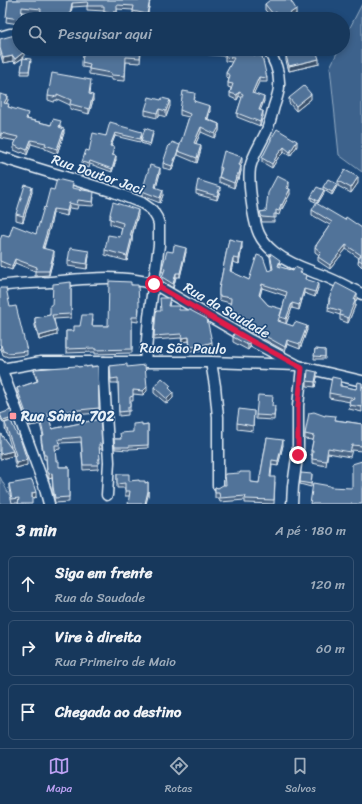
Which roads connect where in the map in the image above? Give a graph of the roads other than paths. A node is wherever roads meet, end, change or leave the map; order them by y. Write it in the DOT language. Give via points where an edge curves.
graph roads {
  1 [pos="12,34"];
  2 [pos="0,37"];
  3 [pos="272,56"];
  4 [pos="0,156"];
  5 [pos="154,284"];
  6 [pos="0,286"];
  7 [pos="362,294"];
  8 [pos="104,362"];
  9 [pos="145,362"];
  10 [pos="211,362"];
  11 [pos="299,366"];
  12 [pos="1,367"];
  13 [pos="362,381"];
  14 [pos="218,486"];
  15 [pos="107,495"];
  16 [pos="49,504"];
  17 [pos="292,504"];
  1 -- 2 [label="street"];
  3 -- 7 [label="street" via="277,68 279,86 268,127 250,168 249,182 258,233 271,250 288,261"];
  4 -- 5 [label="street, Rua Doutor Jaci" via="114,192 142,203 152,210 157,218 159,231"];
  5 -- 6 [label="street, Rua da Saudade" via="140,280 100,278"];
  5 -- 9 [label="street, Rua Doutor Jaci"];
  5 -- 11 [label="street, Rua da Saudade"];
  8 -- 9 [label="street, Rua São Paulo"];
  8 -- 12 [label="street, Rua São Paulo" via="41,362"];
  8 -- 15 [label="street" via="109,462"];
  9 -- 10 [label="street, Rua São Paulo"];
  10 -- 11 [label="street, Rua São Paulo"];
  10 -- 14 [label="street" via="218,417"];
  11 -- 13 [label="street, Rua São Paulo"];
  11 -- 17 [label="street" via="298,450"];
  12 -- 16 [label="street"];
}
